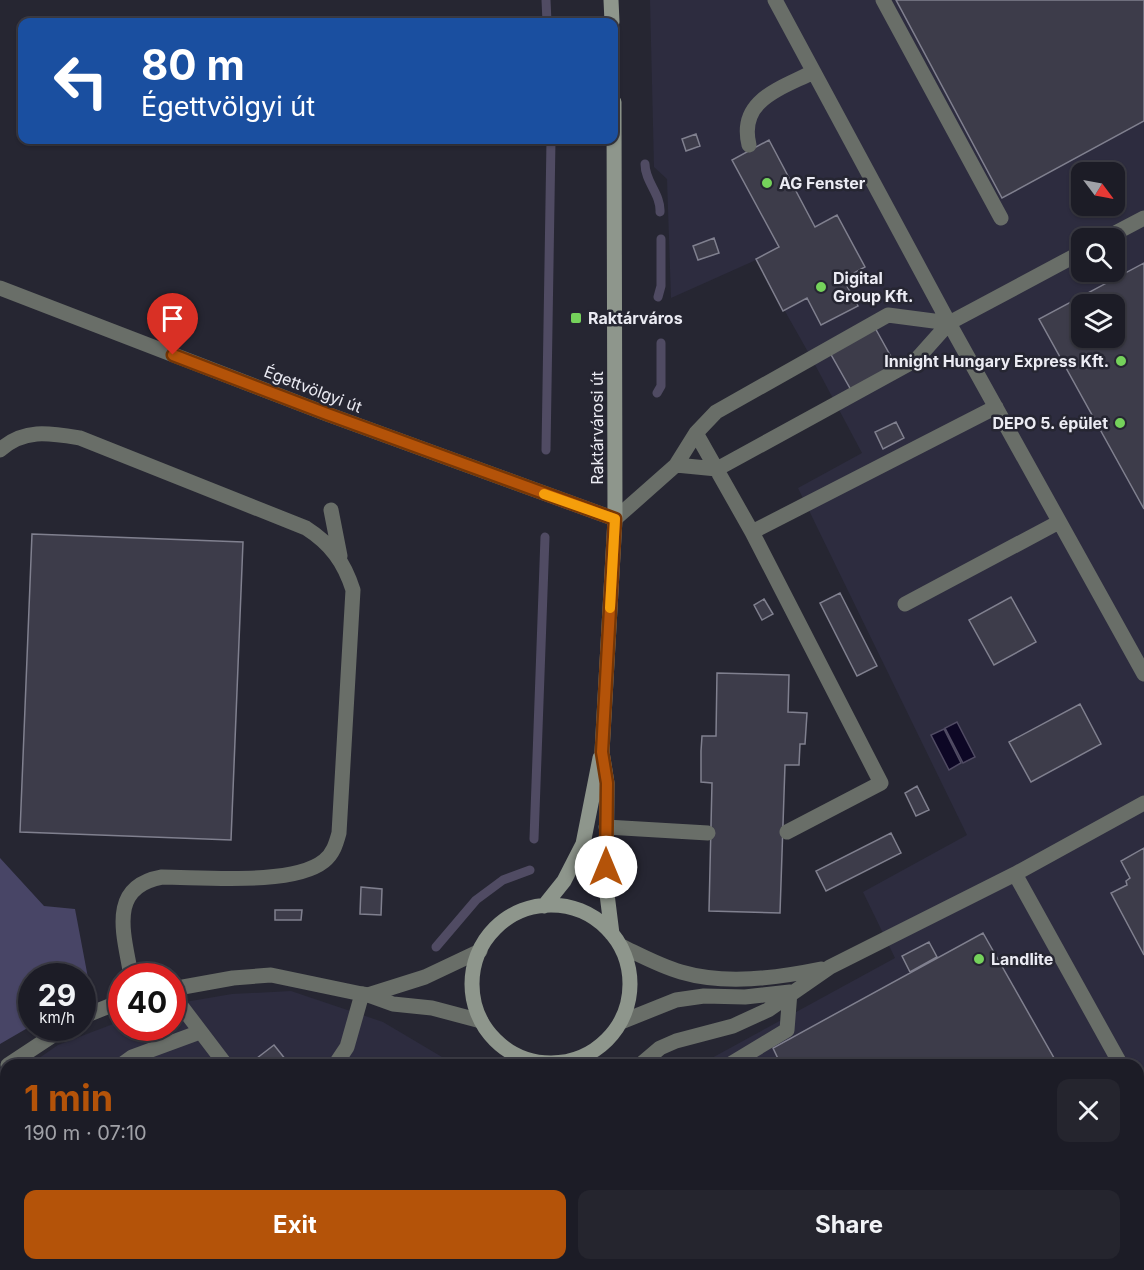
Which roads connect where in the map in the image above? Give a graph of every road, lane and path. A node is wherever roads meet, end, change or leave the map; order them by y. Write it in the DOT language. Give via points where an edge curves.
graph roads {
  1 [pos="611,0"];
  2 [pos="775,0"];
  3 [pos="883,0"];
  4 [pos="612,18"];
  5 [pos="813,72"];
  6 [pos="614,144"];
  7 [pos="749,145"];
  8 [pos="1001,218"];
  9 [pos="1144,218"];
  10 [pos="1125,228"];
  11 [pos="1071,258"];
  12 [pos="0,288"];
  13 [pos="949,323"];
  14 [pos="996,407"];
  15 [pos="696,433"];
  16 [pos="0,450"];
  17 [pos="676,465"];
  18 [pos="717,469"];
  19 [pos="331,510"];
  20 [pos="615,519"];
  21 [pos="1059,522"];
  22 [pos="752,532"];
  23 [pos="341,559"];
  24 [pos="905,604"];
  25 [pos="1144,674"];
  26 [pos="602,752"];
  27 [pos="1144,803"];
  28 [pos="606,827"];
  29 [pos="708,832"];
  30 [pos="787,832"];
  31 [pos="1015,874"];
  32 [pos="544,906"];
  33 [pos="616,940"];
  34 [pos="480,951"];
  35 [pos="129,963"];
  36 [pos="830,967"];
  37 [pos="186,989"];
  38 [pos="790,992"];
  39 [pos="365,994"];
  40 [pos="186,1012"];
  41 [pos="481,1021"];
  42 [pos="621,1022"];
  43 [pos="200,1032"];
  44 [pos="44,1041"];
  45 [pos="18,1059"];
  46 [pos="130,1059"];
  47 [pos="219,1059"];
  48 [pos="341,1059"];
  49 [pos="516,1059"];
  50 [pos="585,1059"];
  51 [pos="647,1059"];
  52 [pos="739,1059"];
  53 [pos="1117,1059"];
  1 -- 4 [label="street"];
  2 -- 5 [label="street"];
  3 -- 8 [label="street"];
  5 -- 7 [label="street" via="757,105 746,122"];
  5 -- 13 [label="street"];
  6 -- 20 [label="street, Raktárvárosi út"];
  9 -- 10 [label="street"];
  11 -- 13 [label="street"];
  12 -- 20 [label="street, Égettvölgyi út"];
  13 -- 14 [label="street"];
  13 -- 15 [label="street" via="888,315 716,412"];
  13 -- 18 [label="street" via="916,360"];
  14 -- 21 [label="street"];
  14 -- 22 [label="street"];
  15 -- 17 [label="street"];
  15 -- 18 [label="street"];
  16 -- 23 [label="street" via="25,434 47,432 80,438 306,528"];
  17 -- 18 [label="street"];
  17 -- 20 [label="street"];
  18 -- 22 [label="street"];
  19 -- 23 [label="street"];
  20 -- 26 [label="street, Raktárvárosi út"];
  21 -- 24 [label="street"];
  21 -- 25 [label="street"];
  22 -- 30 [label="street" via="881,783"];
  23 -- 35 [label="street" via="353,590 339,833 334,850 316,866 288,876 149,879 135,889 121,917"];
  26 -- 28 [label="street, Raktárvárosi út" via="607,783"];
  26 -- 32 [label="street, Raktárvárosi út" via="583,844 564,881"];
  27 -- 31 [label="street"];
  28 -- 29 [label="street"];
  28 -- 33 [label="street, Raktárvárosi út" via="606,886"];
  31 -- 36 [label="street"];
  31 -- 53 [label="street"];
  32 -- 33 [label="street, Raktárvárosi út" via="589,915"];
  32 -- 34 [label="street, Raktárvárosi út" via="513,915"];
  33 -- 36 [label="street" via="681,972 708,977 794,974"];
  33 -- 42 [label="street, Raktárvárosi út" via="630,976 627,1007"];
  34 -- 39 [label="street" via="425,977"];
  34 -- 41 [label="street, Raktárvárosi út" via="473,979"];
  36 -- 38 [label="street"];
  37 -- 39 [label="street" via="233,978 271,975"];
  38 -- 42 [label="street" via="676,1000"];
  38 -- 51 [label="street" via="768,1010 732,1026 676,1041"];
  38 -- 52 [label="street" via="787,1030"];
  39 -- 41 [label="street" via="393,1004 432,1008"];
  39 -- 48 [label="street"];
  40 -- 43 [label="street"];
  41 -- 49 [label="street, Raktárvárosi út"];
  42 -- 50 [label="street, Raktárvárosi út"];
  43 -- 46 [label="street"];
  43 -- 47 [label="street"];
  44 -- 45 [label="street"];
}
